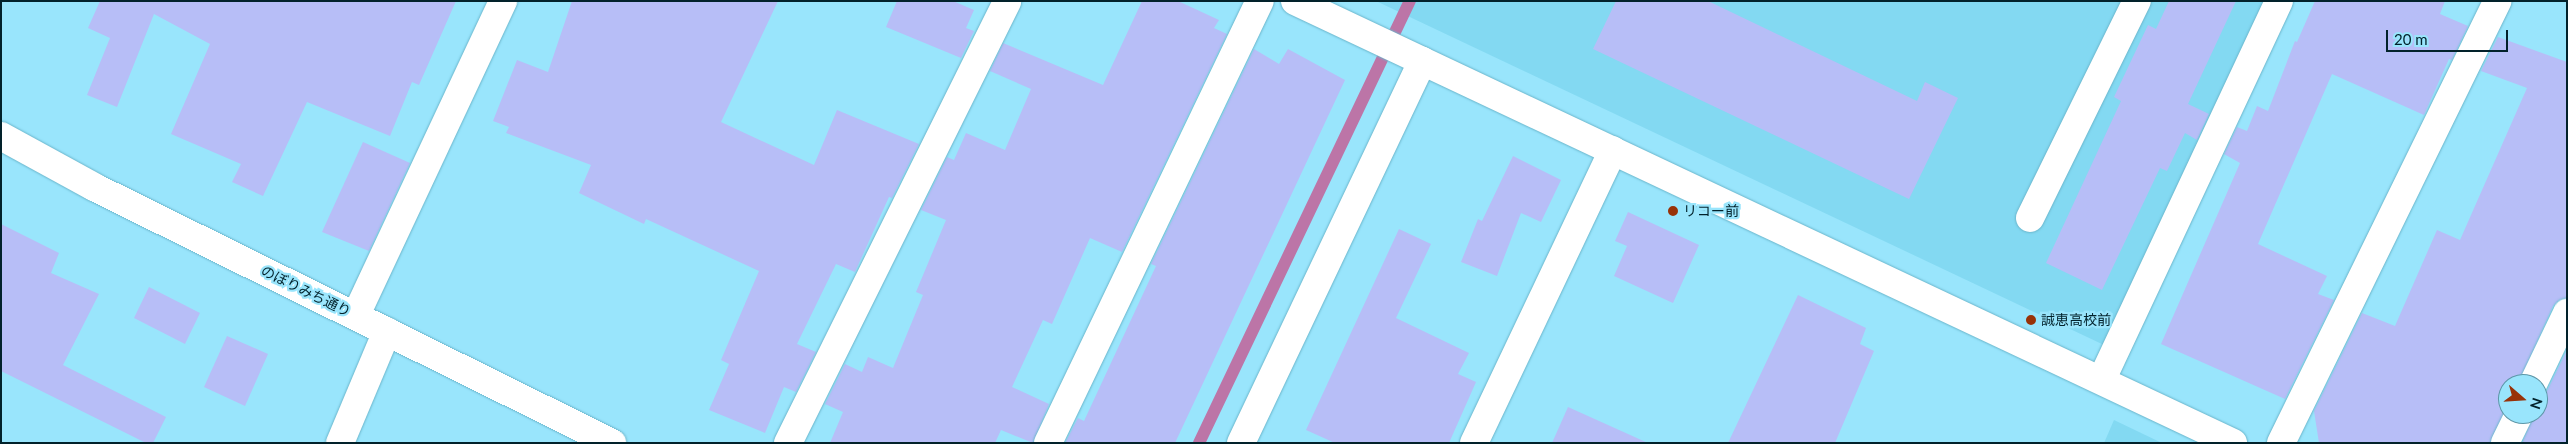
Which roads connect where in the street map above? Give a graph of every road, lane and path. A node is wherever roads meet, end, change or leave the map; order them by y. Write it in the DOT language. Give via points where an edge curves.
graph roads {
  1 [pos="503,1"];
  2 [pos="1007,1"];
  3 [pos="1260,1"];
  4 [pos="1295,1"];
  5 [pos="2137,1"];
  6 [pos="2279,1"];
  7 [pos="2498,1"];
  8 [pos="1422,61"];
  9 [pos="1,136"];
  10 [pos="1613,150"];
  11 [pos="2030,218"];
  12 [pos="2567,313"];
  13 [pos="356,315"];
  14 [pos="387,331"];
  15 [pos="2538,374"];
  16 [pos="2102,379"];
  17 [pos="2514,424"];
  18 [pos="340,443"];
  19 [pos="612,443"];
  20 [pos="788,443"];
  21 [pos="1048,443"];
  22 [pos="1241,443"];
  23 [pos="1474,443"];
  24 [pos="2233,443"];
  25 [pos="2281,443"];
  26 [pos="2505,443"];
  1 -- 13 [label="street"];
  2 -- 20 [label="street"];
  3 -- 21 [label="street"];
  4 -- 8 [label="street"];
  5 -- 11 [label="street"];
  6 -- 16 [label="street"];
  7 -- 25 [label="street"];
  8 -- 10 [label="street"];
  8 -- 22 [label="street"];
  9 -- 13 [label="street, のぼりみち通り" via="94,187"];
  10 -- 16 [label="street"];
  10 -- 23 [label="street"];
  12 -- 15 [label="street"];
  13 -- 14 [label="street, のぼりみち通り"];
  14 -- 18 [label="street"];
  14 -- 19 [label="street, のぼりみち通り"];
  16 -- 24 [label="street"];
  17 -- 26 [label="street"];
}
